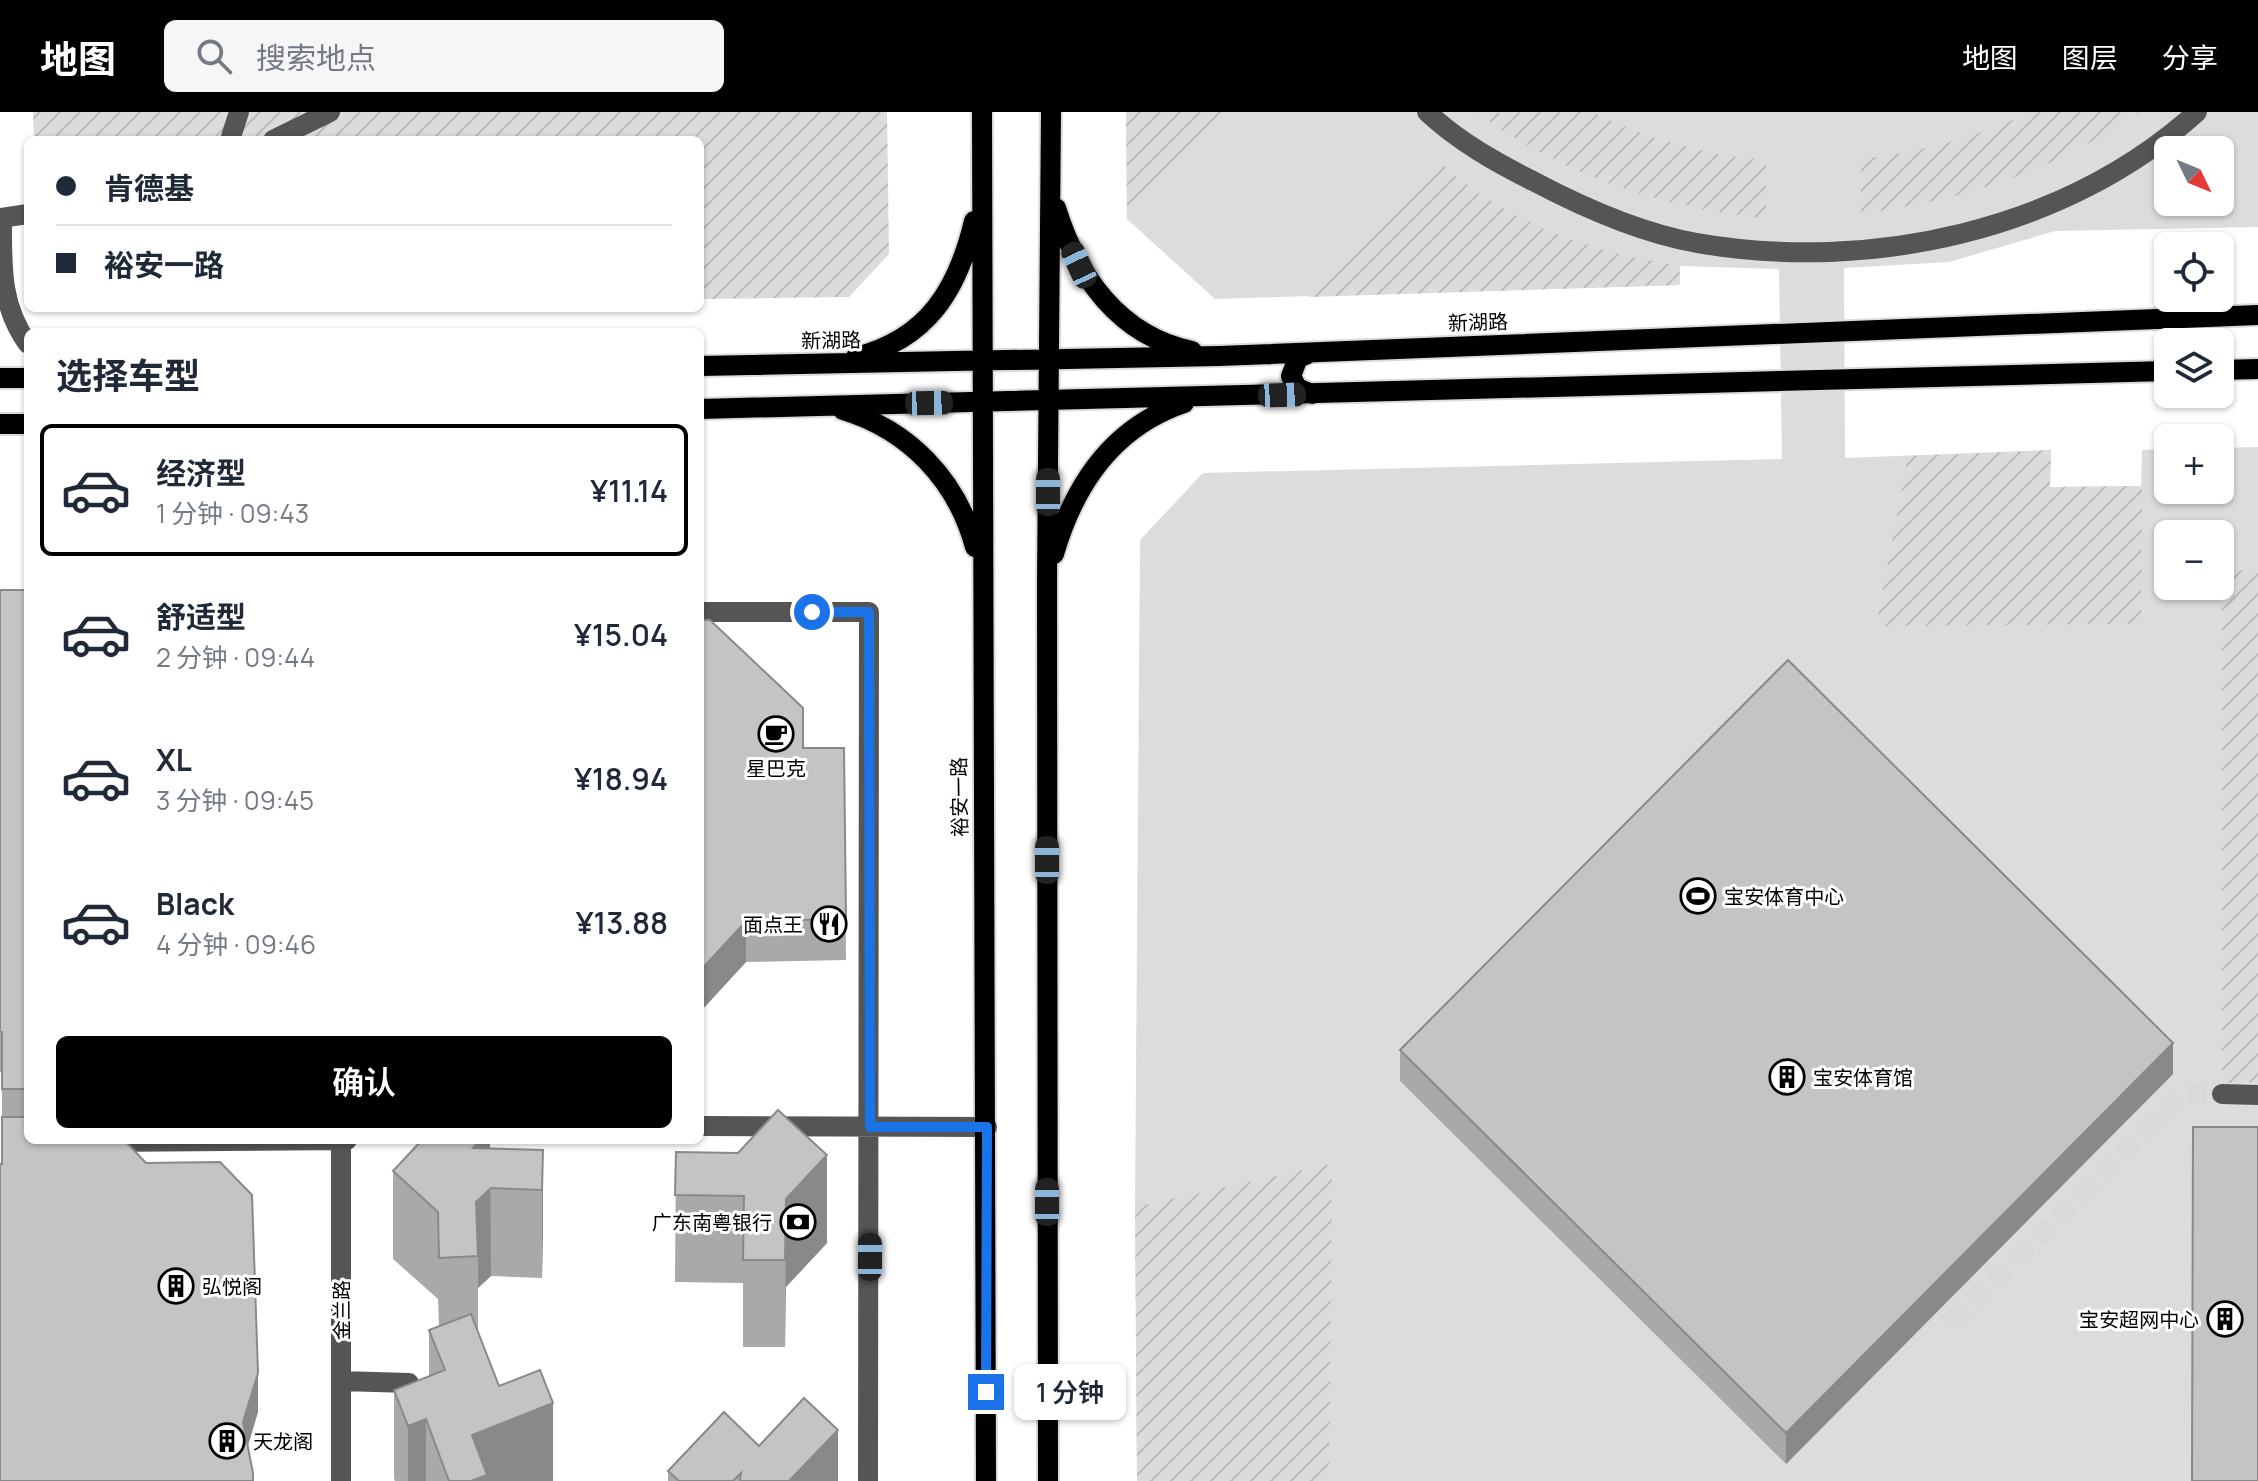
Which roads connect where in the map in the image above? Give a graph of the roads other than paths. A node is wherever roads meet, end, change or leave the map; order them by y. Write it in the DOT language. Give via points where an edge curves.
graph roads {
  1 [pos="239,112"];
  2 [pos="330,112"];
  3 [pos="982,112"];
  4 [pos="1051,112"];
  5 [pos="1427,112"];
  6 [pos="2197,112"];
  7 [pos="231,136"];
  8 [pos="281,136"];
  9 [pos="982,186"];
  10 [pos="1051,191"];
  11 [pos="24,215"];
  12 [pos="1,218"];
  13 [pos="2258,315"];
  14 [pos="24,338"];
  15 [pos="1314,353"];
  16 [pos="1219,356"];
  17 [pos="1049,359"];
  18 [pos="981,361"];
  19 [pos="827,364"];
  20 [pos="704,366"];
  21 [pos="2258,369"];
  22 [pos="2234,370"];
  23 [pos="2154,371"];
  24 [pos="0,378"];
  25 [pos="24,378"];
  26 [pos="1312,394"];
  27 [pos="1222,396"];
  28 [pos="1049,401"];
  29 [pos="980,402"];
  30 [pos="828,405"];
  31 [pos="704,409"];
  32 [pos="0,424"];
  33 [pos="24,424"];
  34 [pos="1047,581"];
  35 [pos="981,589"];
  36 [pos="704,612"];
  37 [pos="2222,1094"];
  38 [pos="2258,1095"];
  39 [pos="704,1126"];
  40 [pos="870,1127"];
  41 [pos="987,1127"];
  42 [pos="343,1144"];
  43 [pos="341,1381"];
  44 [pos="409,1383"];
  45 [pos="341,1481"];
  46 [pos="868,1481"];
  47 [pos="986,1481"];
  48 [pos="1048,1481"];
  1 -- 7 [label="street"];
  2 -- 8 [label="street"];
  3 -- 9 [label="main road, 裕安一路"];
  4 -- 10 [label="main road"];
  5 -- 6 [label="street" via="1489,159 1588,210 1696,242 1813,251 1920,244 2028,213 2106,177"];
  9 -- 18 [label="main road, 裕安一路"];
  9 -- 19 [label="main road" via="967,253 955,283 934,312 901,339"];
  10 -- 16 [label="main road" via="1079,265 1113,312 1158,341"];
  10 -- 17 [label="main road"];
  11 -- 12 [label="street"];
  12 -- 14 [label="street" via="2,291 6,311"];
  13 -- 15 [label="main road, 新湖路"];
  15 -- 16 [label="main road, 新湖路"];
  15 -- 26 [label="main road" via="1298,358 1291,370 1297,388"];
  16 -- 17 [label="main road, 新湖路"];
  17 -- 18 [label="main road, 新湖路"];
  17 -- 28 [label="main road"];
  18 -- 19 [label="main road, 新湖路"];
  18 -- 29 [label="main road, 裕安一路"];
  19 -- 20 [label="main road, 新湖路"];
  21 -- 22 [label="main road"];
  23 -- 26 [label="main road"];
  24 -- 25 [label="main road"];
  26 -- 27 [label="main road"];
  27 -- 28 [label="main road"];
  27 -- 34 [label="main road" via="1163,410 1112,446 1063,523"];
  28 -- 29 [label="main road"];
  28 -- 34 [label="main road"];
  29 -- 30 [label="main road"];
  29 -- 35 [label="main road, 裕安一路"];
  30 -- 31 [label="main road"];
  30 -- 35 [label="main road" via="890,429 938,471 970,527"];
  32 -- 33 [label="main road"];
  34 -- 48 [label="main road"];
  35 -- 41 [label="main road, 裕安一路"];
  36 -- 40 [label="street" via="869,612"];
  37 -- 38 [label="street"];
  39 -- 40 [label="street"];
  40 -- 41 [label="street"];
  40 -- 46 [label="street"];
  41 -- 47 [label="main road, 裕安一路"];
  42 -- 43 [label="street, 金兰路"];
  43 -- 44 [label="street"];
  43 -- 45 [label="street, 金兰路"];
}
